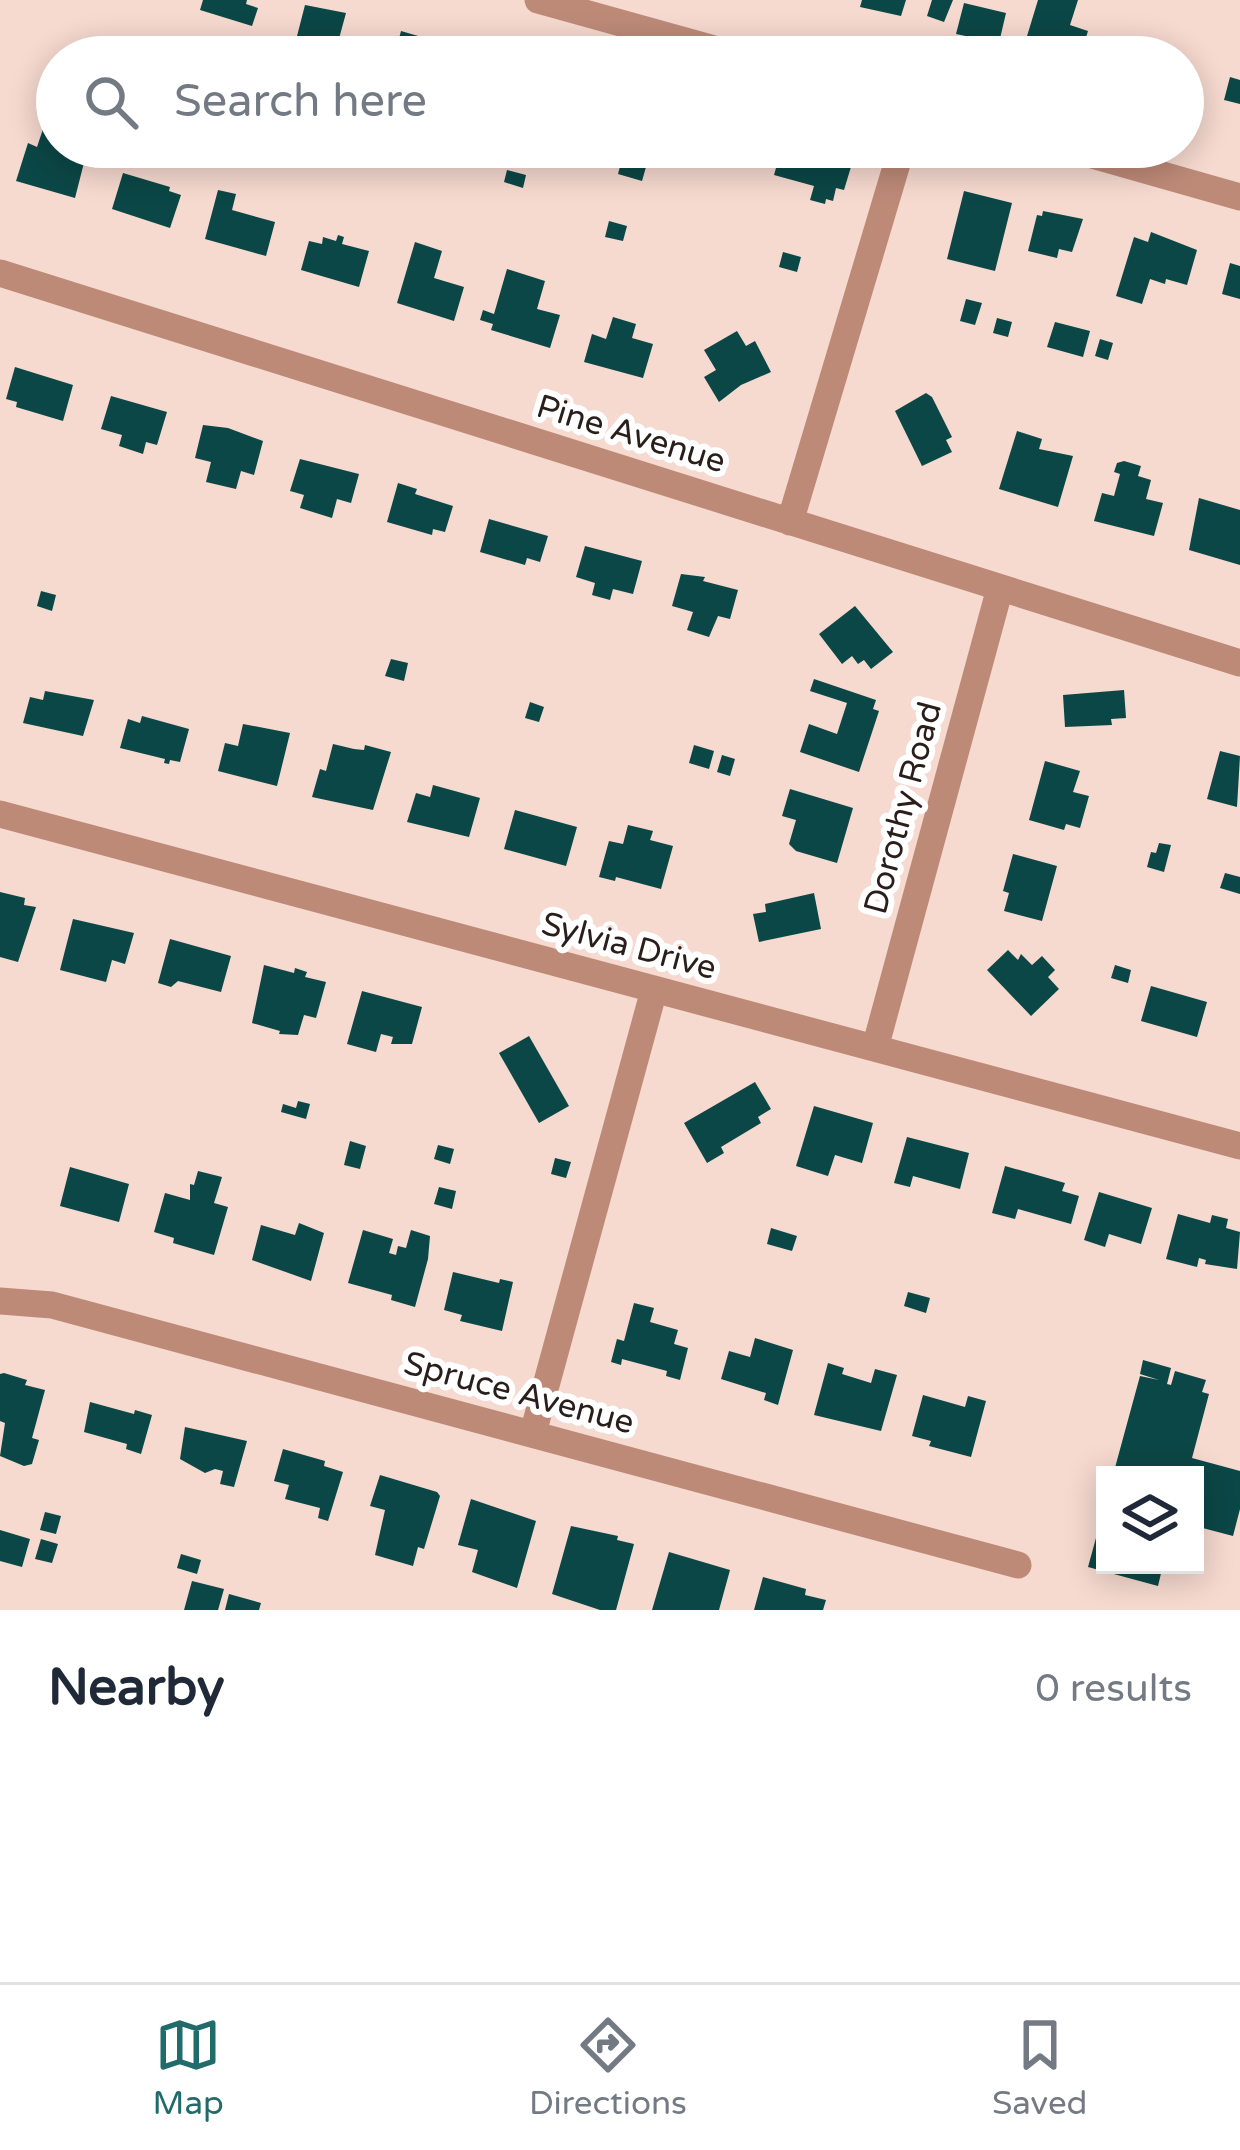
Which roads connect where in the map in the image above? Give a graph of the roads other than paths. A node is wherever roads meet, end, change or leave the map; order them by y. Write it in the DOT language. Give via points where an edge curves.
graph roads {
  1 [pos="538,0"];
  2 [pos="667,36"];
  3 [pos="896,168"];
  4 [pos="1138,168"];
  5 [pos="1240,197"];
  6 [pos="0,274"];
  7 [pos="790,522"];
  8 [pos="1000,588"];
  9 [pos="1240,663"];
  10 [pos="0,814"];
  11 [pos="654,990"];
  12 [pos="875,1048"];
  13 [pos="1240,1146"];
  14 [pos="0,1301"];
  15 [pos="533,1433"];
  16 [pos="1018,1565"];
  1 -- 2 [label="street"];
  3 -- 7 [label="street"];
  4 -- 5 [label="street"];
  6 -- 7 [label="street, Pine Avenue"];
  7 -- 8 [label="street, Pine Avenue"];
  8 -- 9 [label="street, Pine Avenue"];
  8 -- 12 [label="street, Dorothy Road"];
  10 -- 11 [label="street, Sylvia Drive"];
  11 -- 12 [label="street, Sylvia Drive"];
  11 -- 15 [label="street"];
  12 -- 13 [label="street, Sylvia Drive"];
  14 -- 15 [label="street, Spruce Avenue" via="52,1305"];
  15 -- 16 [label="street, Spruce Avenue"];
}
